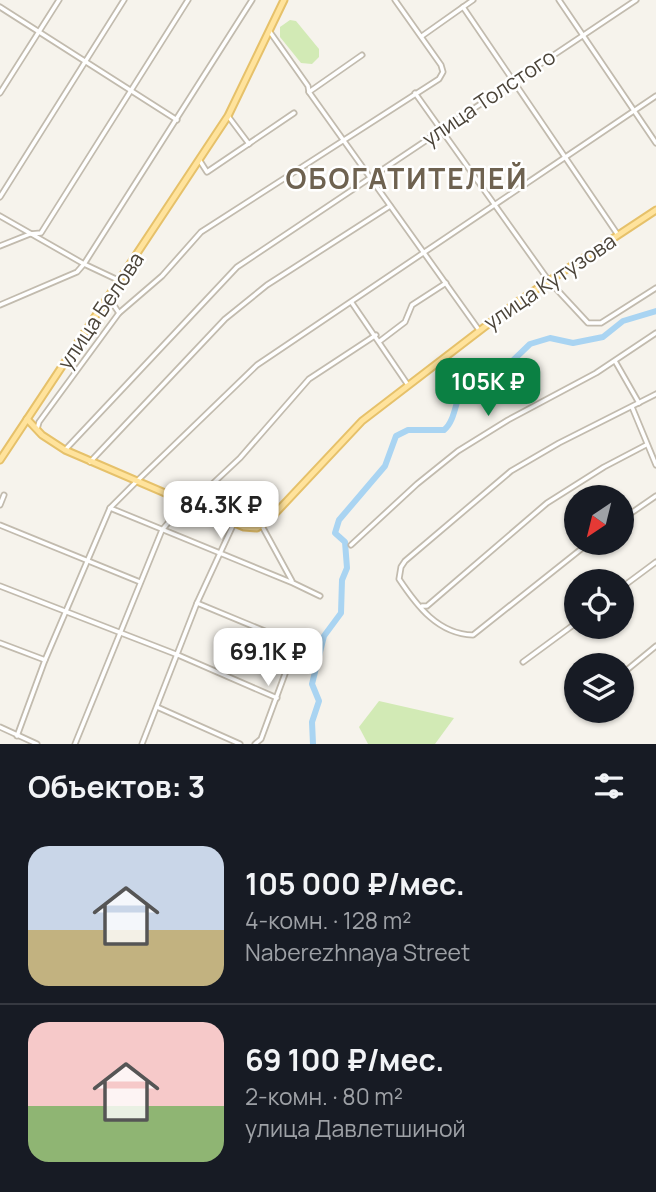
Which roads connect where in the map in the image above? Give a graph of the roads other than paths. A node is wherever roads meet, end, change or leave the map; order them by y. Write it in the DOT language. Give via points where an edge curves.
graph roads {
  1 [pos="60,0"];
  2 [pos="124,0"];
  3 [pos="188,0"];
  4 [pos="252,0"];
  5 [pos="284,0"];
  6 [pos="395,0"];
  7 [pos="473,0"];
  8 [pos="559,0"];
  9 [pos="636,0"];
  10 [pos="0,7"];
  11 [pos="463,7"];
  12 [pos="39,32"];
  13 [pos="270,32"];
  14 [pos="422,36"];
  15 [pos="583,36"];
  16 [pos="362,55"];
  17 [pos="85,61"];
  18 [pos="513,83"];
  19 [pos="131,90"];
  20 [pos="309,92"];
  21 [pos="0,93"];
  22 [pos="415,93"];
  23 [pos="656,96"];
  24 [pos="634,111"];
  25 [pos="294,113"];
  26 [pos="228,116"];
  27 [pos="177,120"];
  28 [pos="442,132"];
  29 [pos="343,139"];
  30 [pos="656,143"];
  31 [pos="249,144"];
  32 [pos="564,158"];
  33 [pos="200,161"];
  34 [pos="371,178"];
  35 [pos="0,197"];
  36 [pos="494,205"];
  37 [pos="390,206"];
  38 [pos="656,210"];
  39 [pos="0,216"];
  40 [pos="30,234"];
  41 [pos="618,235"];
  42 [pos="0,246"];
  43 [pos="425,253"];
  44 [pos="84,264"];
  45 [pos="120,281"];
  46 [pos="549,281"];
  47 [pos="446,283"];
  48 [pos="656,288"];
  49 [pos="109,298"];
  50 [pos="352,302"];
  51 [pos="0,305"];
  52 [pos="119,313"];
  53 [pos="479,330"];
  54 [pos="656,333"];
  55 [pos="376,335"];
  56 [pos="380,341"];
  57 [pos="615,361"];
  58 [pos="408,385"];
  59 [pos="656,394"];
  60 [pos="639,403"];
  61 [pos="632,407"];
  62 [pos="27,419"];
  63 [pos="37,429"];
  64 [pos="646,445"];
  65 [pos="65,450"];
  66 [pos="0,460"];
  67 [pos="90,461"];
  68 [pos="656,465"];
  69 [pos="136,481"];
  70 [pos="4,495"];
  71 [pos="656,496"];
  72 [pos="189,502"];
  73 [pos="0,505"];
  74 [pos="110,508"];
  75 [pos="634,511"];
  76 [pos="234,523"];
  77 [pos="0,525"];
  78 [pos="262,526"];
  79 [pos="163,530"];
  80 [pos="351,545"];
  81 [pos="219,554"];
  82 [pos="573,555"];
  83 [pos="87,560"];
  84 [pos="656,562"];
  85 [pos="634,578"];
  86 [pos="140,582"];
  87 [pos="293,583"];
  88 [pos="0,586"];
  89 [pos="320,596"];
  90 [pos="197,603"];
  91 [pos="421,606"];
  92 [pos="66,611"];
  93 [pos="564,632"];
  94 [pos="121,633"];
  95 [pos="0,643"];
  96 [pos="656,646"];
  97 [pos="178,654"];
  98 [pos="45,660"];
  99 [pos="523,662"];
  100 [pos="634,664"];
  101 [pos="277,698"];
  102 [pos="157,706"];
  103 [pos="0,727"];
  104 [pos="17,736"];
  105 [pos="37,744"];
  106 [pos="75,744"];
  107 [pos="142,744"];
  108 [pos="240,744"];
  109 [pos="254,744"];
  1 -- 12 [label="street"];
  2 -- 17 [label="street"];
  3 -- 19 [label="street"];
  4 -- 27 [label="street"];
  5 -- 13 [label="main road, улица Белова"];
  6 -- 14 [label="street"];
  7 -- 11 [label="street"];
  8 -- 15 [label="street"];
  9 -- 15 [label="street, улица Толстого"];
  10 -- 12 [label="street"];
  11 -- 14 [label="street"];
  11 -- 18 [label="street"];
  12 -- 17 [label="street"];
  12 -- 21 [label="street"];
  13 -- 20 [label="street"];
  13 -- 26 [label="main road, улица Белова"];
  14 -- 22 [label="street" via="443,72 432,85"];
  15 -- 18 [label="street, улица Толстого"];
  15 -- 24 [label="street"];
  16 -- 20 [label="street"];
  17 -- 19 [label="street"];
  17 -- 35 [label="street"];
  18 -- 28 [label="street, улица Толстого"];
  18 -- 32 [label="street"];
  19 -- 27 [label="street"];
  19 -- 40 [label="street" via="41,233"];
  20 -- 29 [label="street"];
  22 -- 28 [label="street"];
  22 -- 29 [label="street"];
  23 -- 24 [label="street"];
  24 -- 30 [label="street"];
  24 -- 32 [label="street"];
  25 -- 31 [label="street"];
  26 -- 31 [label="street"];
  26 -- 33 [label="main road, улица Белова"];
  27 -- 44 [label="street"];
  28 -- 34 [label="street, улица Толстого"];
  28 -- 36 [label="street"];
  29 -- 34 [label="street"];
  29 -- 52 [label="street" via="201,232 162,276"];
  31 -- 33 [label="street" via="207,172"];
  32 -- 36 [label="street"];
  32 -- 41 [label="street"];
  33 -- 45 [label="main road, улица Белова"];
  34 -- 37 [label="street"];
  34 -- 65 [label="street, улица Толстого" via="237,267"];
  36 -- 43 [label="street"];
  36 -- 46 [label="street"];
  37 -- 43 [label="street"];
  37 -- 67 [label="street" via="267,285 225,319"];
  38 -- 41 [label="main road, улица Кутузова"];
  39 -- 40 [label="street"];
  40 -- 42 [label="street"];
  40 -- 44 [label="street"];
  41 -- 46 [label="main road, улица Кутузова"];
  43 -- 47 [label="street"];
  43 -- 50 [label="street"];
  44 -- 45 [label="street"];
  44 -- 51 [label="street" via="77,272"];
  45 -- 49 [label="main road, улица Белова"];
  46 -- 48 [label="street" via="588,323 600,323"];
  46 -- 53 [label="main road, улица Кутузова"];
  47 -- 53 [label="street"];
  47 -- 56 [label="street" via="412,305 405,322"];
  49 -- 52 [label="street"];
  49 -- 62 [label="main road, улица Белова"];
  50 -- 55 [label="street"];
  50 -- 69 [label="street" via="257,365"];
  52 -- 63 [label="street"];
  53 -- 58 [label="main road, улица Кутузова"];
  54 -- 57 [label="street"];
  55 -- 56 [label="street"];
  55 -- 72 [label="street" via="309,379 240,458"];
  56 -- 58 [label="street"];
  57 -- 60 [label="street"];
  57 -- 80 [label="street" via="458,451"];
  58 -- 78 [label="main road, улица Кутузова" via="348,433"];
  59 -- 60 [label="street"];
  60 -- 61 [label="street"];
  61 -- 64 [label="street"];
  61 -- 91 [label="street" via="511,471 405,561 399,579"];
  62 -- 63 [label="main road"];
  62 -- 66 [label="main road, улица Белова"];
  63 -- 65 [label="main road"];
  64 -- 68 [label="street"];
  64 -- 91 [label="street" via="548,503 427,606"];
  65 -- 67 [label="main road"];
  67 -- 69 [label="main road"];
  69 -- 72 [label="main road"];
  69 -- 74 [label="street"];
  70 -- 73 [label="street"];
  71 -- 75 [label="street"];
  72 -- 76 [label="main road"];
  72 -- 79 [label="street"];
  74 -- 79 [label="street"];
  74 -- 83 [label="street"];
  76 -- 78 [label="main road"];
  76 -- 81 [label="street"];
  77 -- 83 [label="street"];
  78 -- 87 [label="street"];
  79 -- 81 [label="street"];
  79 -- 86 [label="street"];
  81 -- 87 [label="street"];
  81 -- 90 [label="street"];
  82 -- 91 [label="street" via="480,632 466,635 449,630 433,621"];
  83 -- 86 [label="street"];
  83 -- 92 [label="street"];
  84 -- 85 [label="street"];
  86 -- 94 [label="street"];
  87 -- 89 [label="street"];
  88 -- 92 [label="street"];
  90 -- 97 [label="street"];
  90 -- 101 [label="street" via="296,644"];
  92 -- 94 [label="street"];
  92 -- 98 [label="street"];
  93 -- 99 [label="street"];
  94 -- 97 [label="street"];
  94 -- 106 [label="street"];
  95 -- 98 [label="street"];
  96 -- 100 [label="street"];
  97 -- 101 [label="street"];
  97 -- 102 [label="street"];
  98 -- 104 [label="street"];
  101 -- 109 [label="street" via="261,739"];
  102 -- 107 [label="street"];
  102 -- 108 [label="street"];
  103 -- 104 [label="street"];
  104 -- 105 [label="street"];
}
